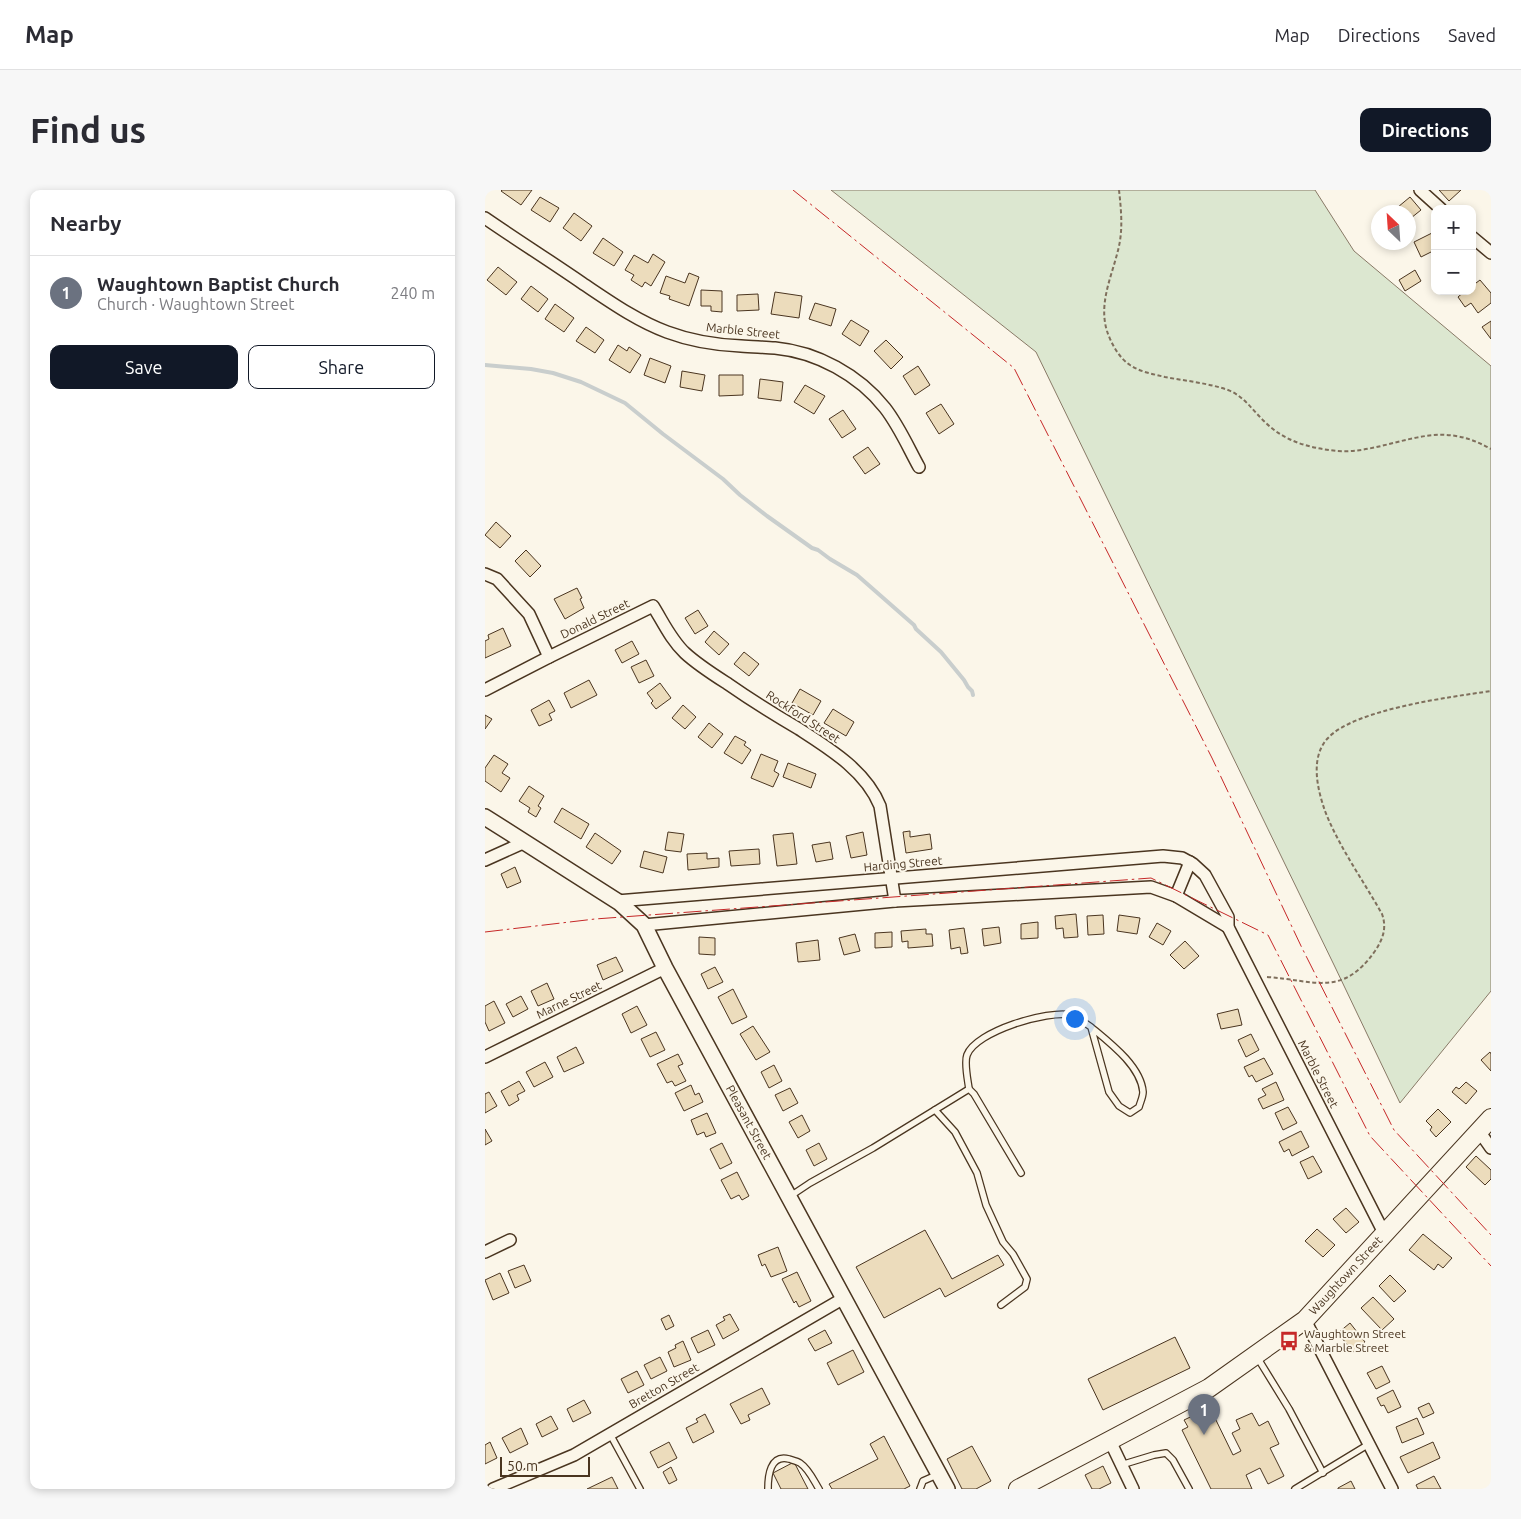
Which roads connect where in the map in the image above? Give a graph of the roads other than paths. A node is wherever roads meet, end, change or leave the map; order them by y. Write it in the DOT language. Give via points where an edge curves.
graph roads {
  1 [pos="1419,190"];
  2 [pos="1436,205"];
  3 [pos="485,218"];
  4 [pos="1476,239"];
  5 [pos="1491,252"];
  6 [pos="919,467"];
  7 [pos="485,574"];
  8 [pos="653,606"];
  9 [pos="549,656"];
  10 [pos="485,690"];
  11 [pos="485,818"];
  12 [pos="525,842"];
  13 [pos="485,860"];
  14 [pos="1190,862"];
  15 [pos="892,879"];
  16 [pos="1176,896"];
  17 [pos="617,901"];
  18 [pos="895,901"];
  19 [pos="644,925"];
  20 [pos="1228,927"];
  21 [pos="665,968"];
  22 [pos="1091,1027"];
  23 [pos="485,1057"];
  24 [pos="969,1090"];
  25 [pos="935,1110"];
  26 [pos="1491,1118"];
  27 [pos="1479,1131"];
  28 [pos="1491,1148"];
  29 [pos="1021,1173"];
  30 [pos="789,1197"];
  31 [pos="1384,1233"];
  32 [pos="509,1240"];
  33 [pos="485,1252"];
  34 [pos="844,1298"];
  35 [pos="1001,1306"];
  36 [pos="1305,1320"];
  37 [pos="1256,1355"];
  38 [pos="610,1434"];
  39 [pos="1110,1441"];
  40 [pos="1369,1444"];
  41 [pos="1121,1465"];
  42 [pos="939,1473"];
  43 [pos="1323,1473"];
  44 [pos="493,1489"];
  45 [pos="640,1489"];
  46 [pos="768,1489"];
  47 [pos="819,1489"];
  48 [pos="920,1489"];
  49 [pos="947,1489"];
  50 [pos="1018,1489"];
  51 [pos="1133,1489"];
  52 [pos="1189,1489"];
  53 [pos="1295,1489"];
  54 [pos="1392,1489"];
  1 -- 2 [label="street"];
  3 -- 6 [label="street, Marble Street" via="601,295 661,329 721,345 797,352 838,368 869,391 884,407"];
  4 -- 5 [label="street"];
  7 -- 9 [label="street" via="497,579 529,614"];
  8 -- 9 [label="street, Donald Street"];
  8 -- 15 [label="street, Rockford Street" via="685,653 822,744 855,770 876,795 880,806"];
  9 -- 10 [label="street, Donald Street"];
  11 -- 12 [label="street, Pleasant Street"];
  12 -- 13 [label="street"];
  12 -- 17 [label="street, Pleasant Street"];
  14 -- 15 [label="street, Harding Street" via="1163,856"];
  14 -- 16 [label="street"];
  14 -- 20 [label="street, Marble Street" via="1205,875 1228,917"];
  15 -- 17 [label="street, Harding Street"];
  15 -- 18 [label="street, Rockford Street"];
  16 -- 18 [label="street" via="1151,887"];
  16 -- 20 [label="street"];
  17 -- 19 [label="street, Pleasant Street"];
  18 -- 19 [label="street"];
  19 -- 21 [label="street, Pleasant Street"];
  20 -- 31 [label="street, Marble Street"];
  21 -- 23 [label="street, Marne Street"];
  21 -- 30 [label="street, Pleasant Street"];
  22 -- 22 [label="lane" via="1109,1092 1119,1106 1130,1113 1139,1108 1143,1094 1140,1081 1130,1064"];
  22 -- 24 [label="lane" via="1073,1015 1058,1014 1023,1020 991,1033 967,1055"];
  24 -- 25 [label="lane"];
  24 -- 29 [label="lane"];
  25 -- 30 [label="lane"];
  25 -- 35 [label="lane" via="955,1132 977,1173 986,1205 1003,1242 1027,1278 1025,1287"];
  26 -- 27 [label="main road, Waughtown Street"];
  27 -- 28 [label="street"];
  27 -- 31 [label="main road, Waughtown Street"];
  30 -- 34 [label="street, Pleasant Street"];
  31 -- 36 [label="main road, Waughtown Street"];
  32 -- 33 [label="street"];
  34 -- 38 [label="street, Bretton Street"];
  34 -- 42 [label="street, Pleasant Street"];
  36 -- 37 [label="main road, Waughtown Street"];
  36 -- 40 [label="street"];
  37 -- 39 [label="main road, Waughtown Street" via="1209,1388"];
  37 -- 43 [label="lane"];
  38 -- 44 [label="street, Bretton Street" via="574,1454"];
  38 -- 45 [label="lane"];
  39 -- 41 [label="street"];
  39 -- 50 [label="main road, Waughtown Street"];
  40 -- 43 [label="lane"];
  40 -- 54 [label="street"];
  41 -- 51 [label="street"];
  41 -- 52 [label="lane" via="1167,1453"];
  42 -- 48 [label="lane" via="923,1482"];
  42 -- 49 [label="street, Pleasant Street"];
  43 -- 53 [label="lane"];
  46 -- 47 [label="lane" via="772,1465 786,1458 800,1463"];
}
